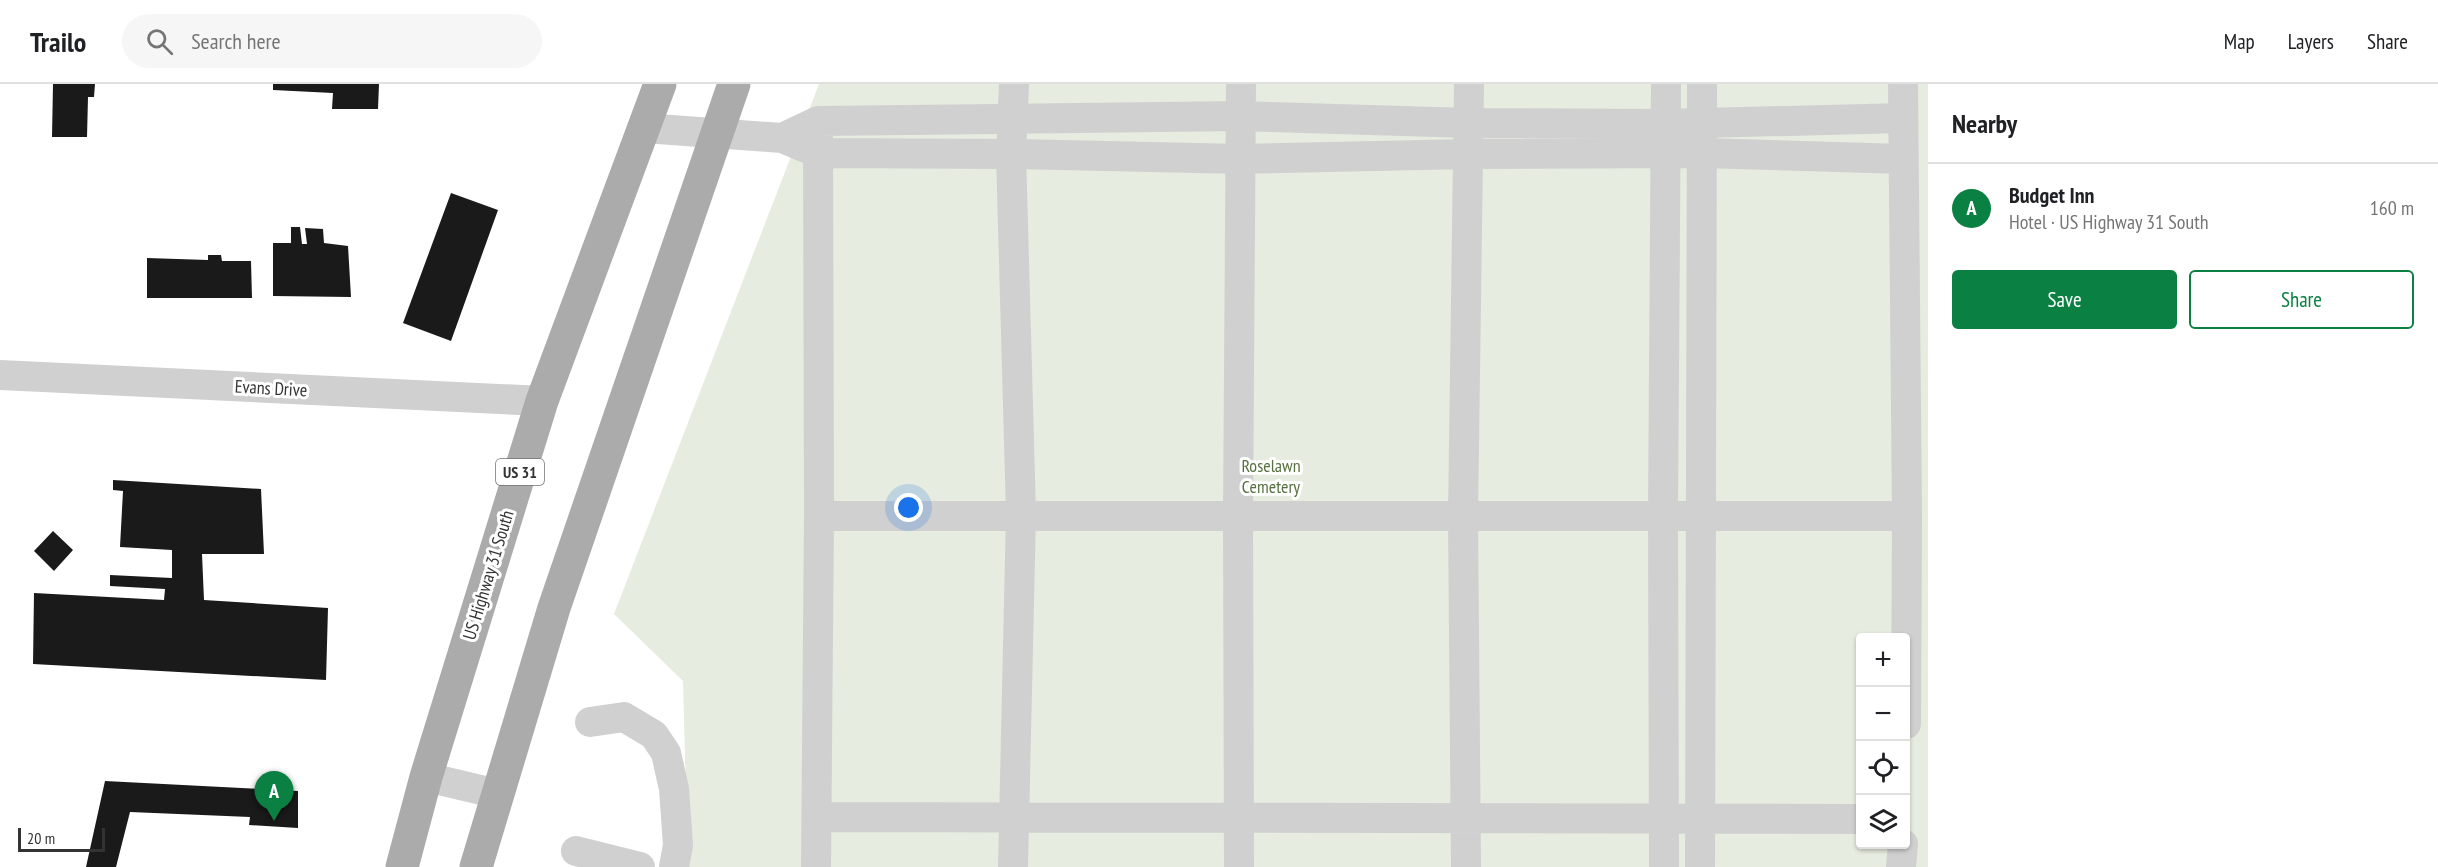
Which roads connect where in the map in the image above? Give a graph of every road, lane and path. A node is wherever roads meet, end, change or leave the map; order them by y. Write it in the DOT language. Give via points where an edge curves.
graph roads {
  1 [pos="660,84"];
  2 [pos="734,84"];
  3 [pos="1014,84"];
  4 [pos="1241,84"];
  5 [pos="1469,84"];
  6 [pos="1665,84"];
  7 [pos="1702,84"];
  8 [pos="1903,84"];
  9 [pos="1241,116"];
  10 [pos="1013,118"];
  11 [pos="1903,118"];
  12 [pos="818,121"];
  13 [pos="1469,123"];
  14 [pos="1701,123"];
  15 [pos="1665,124"];
  16 [pos="644,128"];
  17 [pos="715,133"];
  18 [pos="782,138"];
  19 [pos="818,153"];
  20 [pos="1701,153"];
  21 [pos="1011,154"];
  22 [pos="1469,154"];
  23 [pos="1665,154"];
  24 [pos="1241,159"];
  25 [pos="1903,159"];
  26 [pos="0,375"];
  27 [pos="542,401"];
  28 [pos="1021,514"];
  29 [pos="1663,515"];
  30 [pos="1701,515"];
  31 [pos="819,516"];
  32 [pos="1907,516"];
  33 [pos="1238,517"];
  34 [pos="1463,517"];
  35 [pos="1905,687"];
  36 [pos="590,722"];
  37 [pos="426,777"];
  38 [pos="498,794"];
  39 [pos="817,817"];
  40 [pos="1013,817"];
  41 [pos="1239,818"];
  42 [pos="1466,818"];
  43 [pos="1665,819"];
  44 [pos="1700,819"];
  45 [pos="1856,819"];
  46 [pos="1903,849"];
  47 [pos="576,851"];
  48 [pos="402,867"];
  49 [pos="476,867"];
  50 [pos="640,867"];
  51 [pos="674,867"];
  52 [pos="816,867"];
  53 [pos="1013,867"];
  54 [pos="1239,867"];
  55 [pos="1466,867"];
  56 [pos="1664,867"];
  57 [pos="1700,867"];
  58 [pos="1901,867"];
  1 -- 16 [label="main road, US Highway 31 South / US 31"];
  2 -- 17 [label="main road"];
  3 -- 10 [label="street"];
  4 -- 9 [label="street"];
  5 -- 13 [label="street"];
  6 -- 15 [label="street"];
  7 -- 14 [label="street"];
  8 -- 11 [label="street"];
  9 -- 10 [label="street"];
  9 -- 13 [label="street"];
  9 -- 24 [label="street"];
  10 -- 12 [label="street"];
  10 -- 21 [label="street"];
  11 -- 14 [label="street"];
  11 -- 25 [label="street"];
  12 -- 18 [label="street"];
  12 -- 19 [label="street"];
  13 -- 15 [label="street"];
  13 -- 22 [label="street"];
  14 -- 15 [label="street"];
  14 -- 20 [label="street"];
  15 -- 23 [label="street"];
  16 -- 17 [label="street"];
  16 -- 27 [label="main road, US Highway 31 South / US 31"];
  17 -- 18 [label="street"];
  17 -- 38 [label="main road" via="554,608"];
  18 -- 19 [label="street"];
  19 -- 21 [label="street"];
  19 -- 31 [label="street"];
  20 -- 23 [label="street"];
  20 -- 25 [label="street"];
  20 -- 30 [label="street"];
  21 -- 24 [label="street"];
  21 -- 28 [label="street"];
  22 -- 23 [label="street"];
  22 -- 24 [label="street"];
  22 -- 34 [label="street"];
  23 -- 29 [label="street"];
  24 -- 33 [label="street"];
  25 -- 32 [label="street"];
  26 -- 27 [label="street, Evans Drive"];
  27 -- 37 [label="main road, US Highway 31 South / US 31"];
  28 -- 31 [label="street"];
  28 -- 33 [label="street"];
  28 -- 40 [label="street"];
  29 -- 30 [label="street"];
  29 -- 34 [label="street"];
  29 -- 43 [label="street"];
  30 -- 32 [label="street"];
  30 -- 44 [label="street"];
  31 -- 39 [label="street"];
  32 -- 35 [label="street"];
  33 -- 34 [label="street"];
  33 -- 41 [label="street"];
  34 -- 42 [label="street"];
  36 -- 51 [label="street" via="624,717 654,735 666,753 675,800 678,845"];
  37 -- 38 [label="street"];
  37 -- 48 [label="main road, US Highway 31 South / US 31"];
  38 -- 49 [label="main road"];
  39 -- 40 [label="street"];
  39 -- 52 [label="street"];
  40 -- 41 [label="street"];
  40 -- 53 [label="street"];
  41 -- 42 [label="street"];
  41 -- 54 [label="street"];
  42 -- 43 [label="street"];
  42 -- 55 [label="street"];
  43 -- 44 [label="street"];
  43 -- 56 [label="street"];
  44 -- 45 [label="street"];
  44 -- 57 [label="street"];
  46 -- 58 [label="street"];
  47 -- 50 [label="street"];
}
